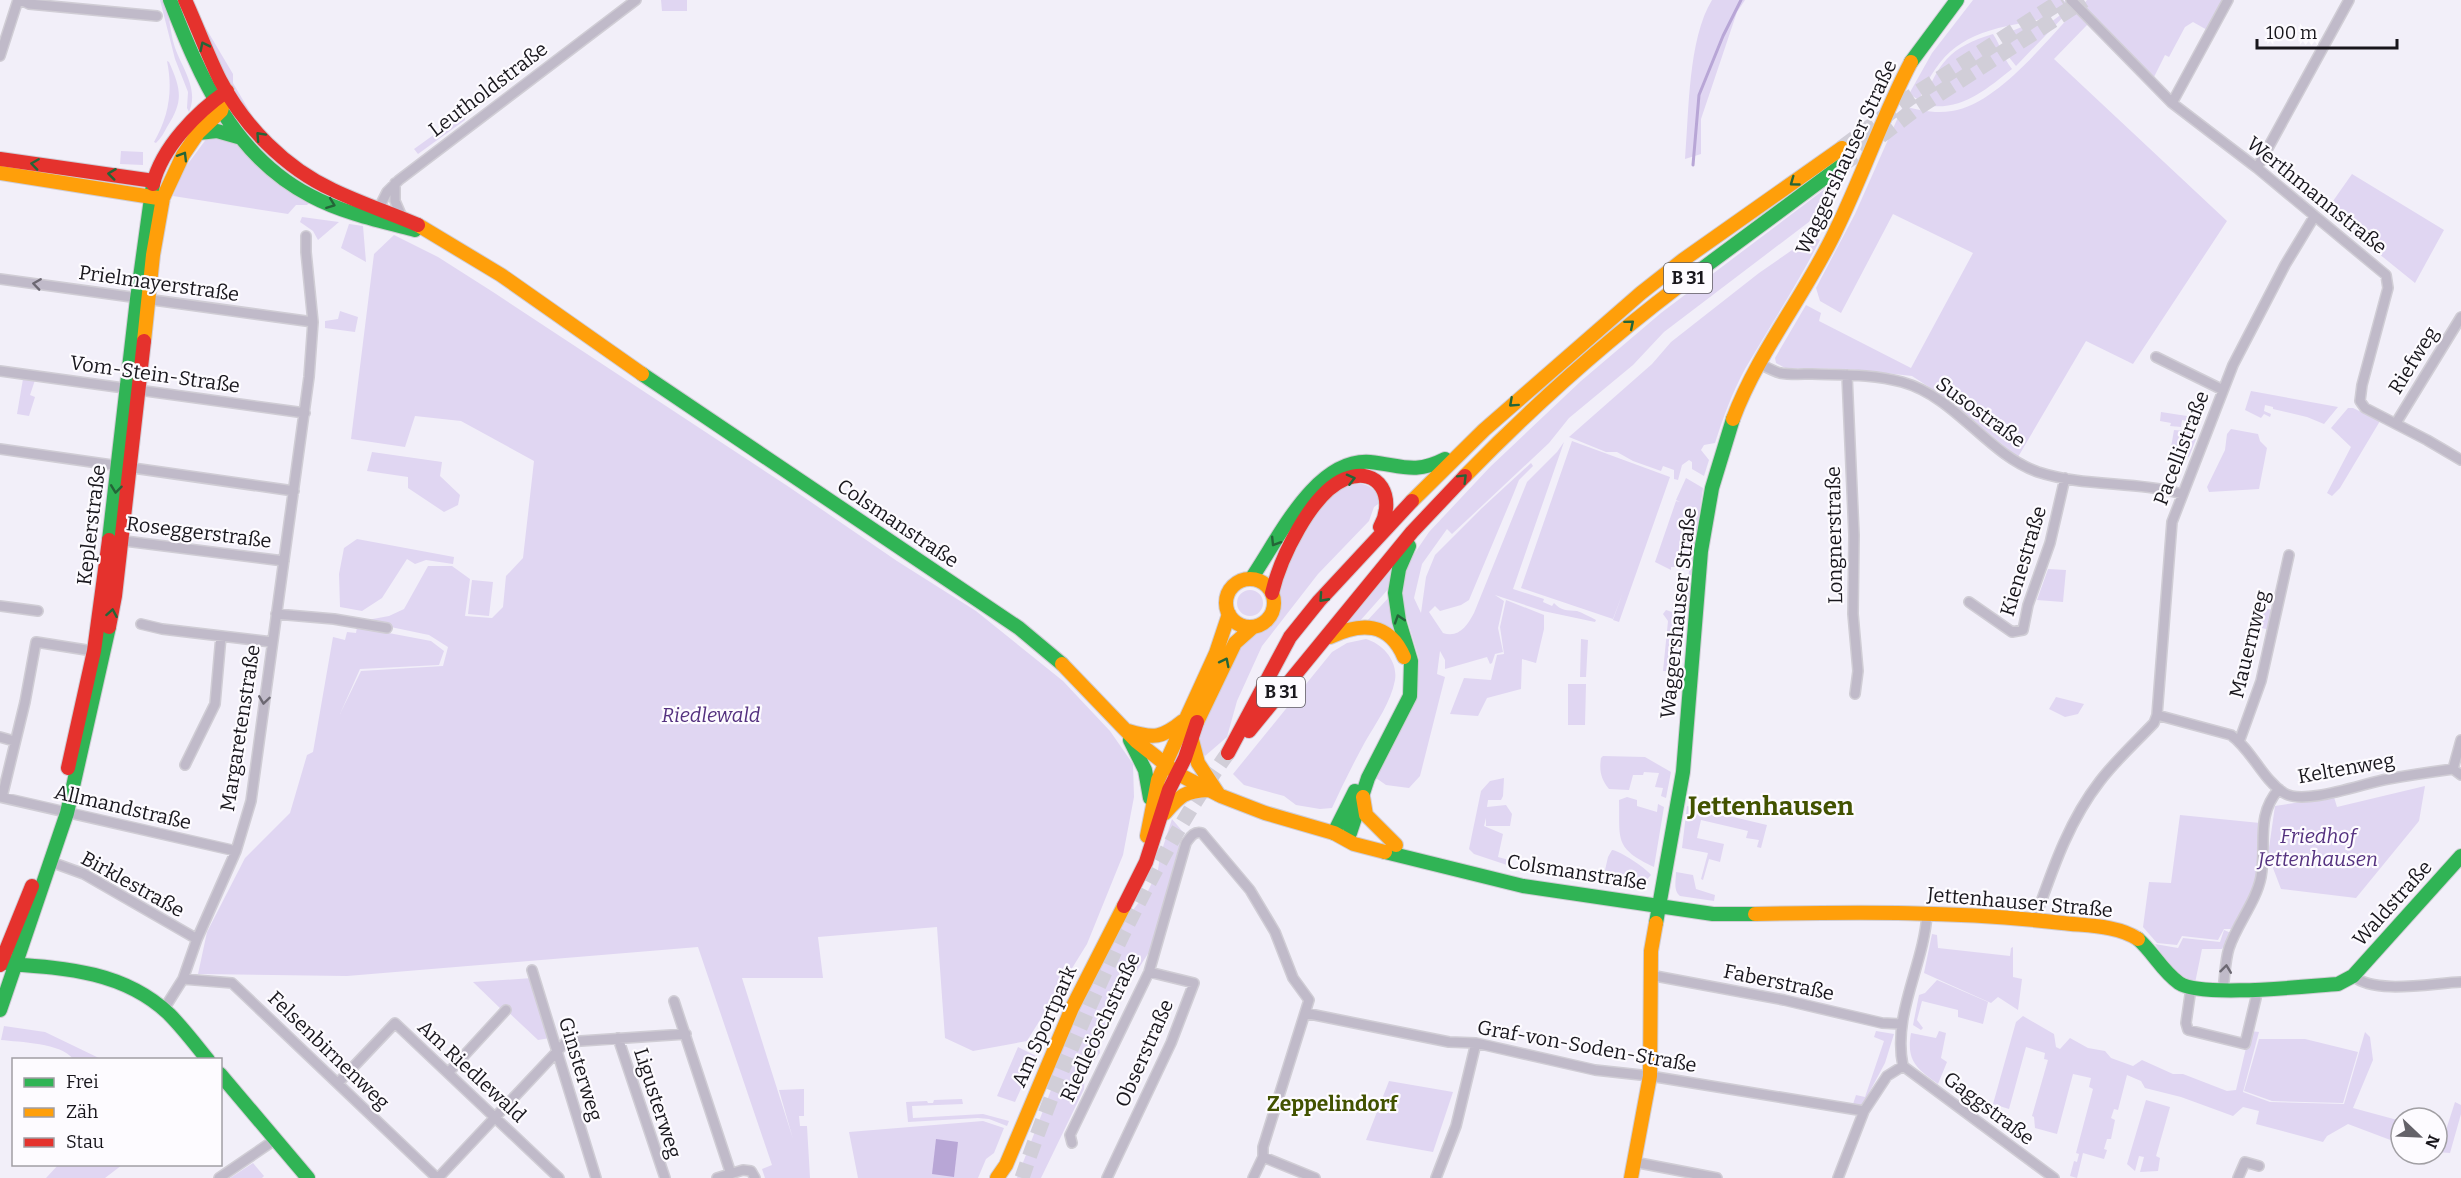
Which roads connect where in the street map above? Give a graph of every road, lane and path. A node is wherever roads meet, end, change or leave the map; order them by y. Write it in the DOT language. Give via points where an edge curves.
graph roads {
  1 [pos="19,0"];
  2 [pos="170,0"];
  3 [pos="185,0"];
  4 [pos="636,0"];
  5 [pos="1957,0"];
  6 [pos="2071,0"];
  7 [pos="2228,0"];
  8 [pos="2349,0"];
  9 [pos="157,16"];
  10 [pos="0,56"];
  11 [pos="199,66"];
  12 [pos="227,91"];
  13 [pos="2172,103"];
  14 [pos="218,105"];
  15 [pos="198,115"];
  16 [pos="198,133"];
  17 [pos="238,137"];
  18 [pos="1842,148"];
  19 [pos="0,159"];
  20 [pos="1842,165"];
  21 [pos="2257,168"];
  22 [pos="0,173"];
  23 [pos="154,181"];
  24 [pos="395,183"];
  25 [pos="157,197"];
  26 [pos="376,214"];
  27 [pos="402,217"];
  28 [pos="2314,217"];
  29 [pos="306,236"];
  30 [pos="436,236"];
  31 [pos="0,279"];
  32 [pos="142,300"];
  33 [pos="2461,317"];
  34 [pos="313,322"];
  35 [pos="2156,357"];
  36 [pos="1760,364"];
  37 [pos="0,371"];
  38 [pos="1847,375"];
  39 [pos="133,390"];
  40 [pos="2223,390"];
  41 [pos="305,413"];
  42 [pos="2396,423"];
  43 [pos="1484,430"];
  44 [pos="0,449"];
  45 [pos="2461,460"];
  46 [pos="124,468"];
  47 [pos="2065,478"];
  48 [pos="294,491"];
  49 [pos="2182,494"];
  50 [pos="1422,520"];
  51 [pos="115,539"];
  52 [pos="2289,555"];
  53 [pos="1357,560"];
  54 [pos="284,561"];
  55 [pos="1251,579"];
  56 [pos="1272,593"];
  57 [pos="1969,602"];
  58 [pos="0,606"];
  59 [pos="38,611"];
  60 [pos="276,614"];
  61 [pos="1229,614"];
  62 [pos="141,624"];
  63 [pos="1253,627"];
  64 [pos="387,628"];
  65 [pos="221,636"];
  66 [pos="272,642"];
  67 [pos="1317,647"];
  68 [pos="99,652"];
  69 [pos="1856,694"];
  70 [pos="2157,715"];
  71 [pos="1186,718"];
  72 [pos="1126,730"];
  73 [pos="1192,735"];
  74 [pos="0,737"];
  75 [pos="2461,740"];
  76 [pos="15,741"];
  77 [pos="2239,742"];
  78 [pos="1165,764"];
  79 [pos="185,765"];
  80 [pos="2457,772"];
  81 [pos="1178,774"];
  82 [pos="2278,789"];
  83 [pos="1363,790"];
  84 [pos="1215,793"];
  85 [pos="1,797"];
  86 [pos="1151,806"];
  87 [pos="62,812"];
  88 [pos="1159,819"];
  89 [pos="1334,833"];
  90 [pos="1348,837"];
  91 [pos="1396,845"];
  92 [pos="236,851"];
  93 [pos="2461,856"];
  94 [pos="51,862"];
  95 [pos="1489,877"];
  96 [pos="1659,904"];
  97 [pos="1124,906"];
  98 [pos="1927,914"];
  99 [pos="2035,919"];
  100 [pos="197,939"];
  101 [pos="0,964"];
  102 [pos="15,964"];
  103 [pos="532,970"];
  104 [pos="1149,972"];
  105 [pos="1650,975"];
  106 [pos="2354,976"];
  107 [pos="183,979"];
  108 [pos="2461,982"];
  109 [pos="2191,988"];
  110 [pos="2255,988"];
  111 [pos="2223,990"];
  112 [pos="674,1001"];
  113 [pos="164,1009"];
  114 [pos="0,1010"];
  115 [pos="506,1010"];
  116 [pos="1305,1013"];
  117 [pos="1901,1024"];
  118 [pos="686,1034"];
  119 [pos="618,1038"];
  120 [pos="1476,1043"];
  121 [pos="556,1052"];
  122 [pos="207,1058"];
  123 [pos="1903,1066"];
  124 [pos="448,1073"];
  125 [pos="222,1076"];
  126 [pos="1650,1076"];
  127 [pos="338,1083"];
  128 [pos="1864,1112"];
  129 [pos="494,1117"];
  130 [pos="276,1139"];
  131 [pos="1072,1143"];
  132 [pos="1263,1156"];
  133 [pos="1634,1162"];
  134 [pos="2259,1166"];
  135 [pos="1006,1171"];
  136 [pos="731,1174"];
  137 [pos="1302,1175"];
  138 [pos="219,1178"];
  139 [pos="308,1178"];
  140 [pos="438,1178"];
  141 [pos="559,1178"];
  142 [pos="596,1178"];
  143 [pos="665,1178"];
  144 [pos="717,1178"];
  145 [pos="755,1178"];
  146 [pos="997,1178"];
  147 [pos="1107,1178"];
  148 [pos="1253,1178"];
  149 [pos="1315,1178"];
  150 [pos="1436,1178"];
  151 [pos="1631,1178"];
  152 [pos="1717,1178"];
  153 [pos="1838,1178"];
  154 [pos="2053,1178"];
  155 [pos="2238,1178"];
  1 -- 9 [label="street"];
  1 -- 10 [label="street"];
  2 -- 11 [label="main road, Colsmanstraße"];
  12 -- 3 [label="main road, Colsmanstraße, one-way" via="196,31"];
  4 -- 24 [label="street, Leutholdstraße"];
  5 -- 36 [label="main road, Waggershauser Straße" via="1914,56 1875,136 1836,231"];
  6 -- 13 [label="street, Werthmannstraße"];
  7 -- 13 [label="street"];
  8 -- 21 [label="street"];
  11 -- 14 [label="main road, Colsmanstraße"];
  11 -- 15 [label="main road"];
  12 -- 14 [label="main road"];
  26 -- 12 [label="main road, Colsmanstraße, one-way" via="296,168 260,137"];
  13 -- 21 [label="street, Werthmannstraße"];
  14 -- 15 [label="main road"];
  14 -- 16 [label="main road, Keplerstraße"];
  14 -- 17 [label="main road, Colsmanstraße"];
  15 -- 23 [label="main road" via="169,151"];
  16 -- 17 [label="main road" via="218,130"];
  25 -- 16 [label="main road, Keplerstraße, one-way"];
  17 -- 26 [label="main road, Colsmanstraße, one-way" via="290,185 333,205"];
  18 -- 43 [label="main road, B 31, one-way" via="1674,267"];
  23 -- 19 [label="main road, one-way"];
  50 -- 20 [label="main road, B 31, one-way" via="1511,429 1631,323 1707,262"];
  21 -- 28 [label="street, Werthmannstraße"];
  22 -- 25 [label="main road"];
  23 -- 25 [label="main road" via="161,188"];
  24 -- 26 [label="street, Leutholdstraße"];
  24 -- 27 [label="street" via="395,201"];
  25 -- 32 [label="main road, Keplerstraße" via="153,255"];
  26 -- 27 [label="main road, Colsmanstraße"];
  26 -- 30 [label="main road, Colsmanstraße"];
  27 -- 30 [label="main road, Colsmanstraße"];
  28 -- 40 [label="street, Pacellistraße" via="2263,307"];
  28 -- 42 [label="street, Werthmannstraße" via="2386,275 2388,288 2360,401 2365,408"];
  29 -- 34 [label="street, Margaretenstraße"];
  30 -- 72 [label="main road, Colsmanstraße" via="501,275 683,403 1019,628 1071,672"];
  32 -- 31 [label="street, Prielmayerstraße, one-way"];
  32 -- 34 [label="street, Prielmayerstraße"];
  32 -- 39 [label="main road, Keplerstraße"];
  33 -- 42 [label="street, Riefweg"];
  34 -- 41 [label="street, Margaretenstraße"];
  35 -- 40 [label="street"];
  36 -- 38 [label="street, Susostraße" via="1781,373"];
  36 -- 96 [label="main road, Waggershauser Straße" via="1734,416 1712,488 1701,551 1683,772"];
  37 -- 39 [label="street, Vom-Stein-Straße"];
  38 -- 47 [label="street, Susostraße" via="1876,375 1917,387 2014,460"];
  38 -- 69 [label="street, Longnerstraße"];
  39 -- 41 [label="street, Vom-Stein-Straße"];
  39 -- 46 [label="main road, Keplerstraße"];
  40 -- 49 [label="street, Pacellistraße"];
  41 -- 48 [label="street, Margaretenstraße"];
  42 -- 45 [label="street, Werthmannstraße"];
  43 -- 53 [label="main road, B 31"];
  43 -- 55 [label="main road, one-way" via="1427,469 1414,471 1364,462 1337,468 1287,523"];
  44 -- 46 [label="street"];
  46 -- 48 [label="street"];
  46 -- 51 [label="main road, Keplerstraße"];
  47 -- 49 [label="street, Susostraße"];
  47 -- 57 [label="street, Kienestraße" via="2023,630 2012,632"];
  48 -- 54 [label="street, Margaretenstraße"];
  49 -- 70 [label="street, Pacellistraße" via="2172,522"];
  50 -- 67 [label="main road, B 31"];
  83 -- 50 [label="main road, one-way" via="1410,696 1410,650 1394,595 1404,556"];
  51 -- 54 [label="street, Roseggerstraße"];
  51 -- 68 [label="main road, Keplerstraße" via="115,596"];
  52 -- 77 [label="street, Mauernweg" via="2263,675"];
  56 -- 53 [label="main road, one-way" via="1278,564 1294,533 1340,481 1359,476 1382,487 1389,505 1385,521"];
  53 -- 67 [label="main road, B 31, one-way" via="1285,645 1228,753"];
  54 -- 60 [label="street, Margaretenstraße"];
  55 -- 56 [label="main road" via="1264,583"];
  55 -- 61 [label="main road" via="1240,581 1230,590 1226,603"];
  56 -- 63 [label="main road" via="1272,612 1265,622"];
  58 -- 59 [label="street"];
  60 -- 64 [label="street"];
  60 -- 66 [label="street, Margaretenstraße"];
  61 -- 63 [label="main road" via="1239,624"];
  61 -- 71 [label="main road, Am Sportpark"];
  62 -- 65 [label="street"];
  73 -- 63 [label="main road, Am Sportpark, one-way" via="1235,643"];
  65 -- 66 [label="street"];
  65 -- 79 [label="street" via="215,704"];
  66 -- 92 [label="street, Margaretenstraße, one-way" via="251,801"];
  67 -- 89 [label="main road" via="1344,630 1369,626 1396,641 1406,665 1401,700"];
  68 -- 76 [label="street, Allmandstraße" via="36,642"];
  68 -- 87 [label="main road, Keplerstraße"];
  70 -- 77 [label="street, Keltenweg" via="2223,733"];
  70 -- 99 [label="street" via="2100,781 2079,813 2062,845"];
  71 -- 72 [label="main road" via="1157,738"];
  71 -- 78 [label="main road, Am Sportpark"];
  72 -- 78 [label="main road, Colsmanstraße"];
  72 -- 86 [label="main road" via="1145,770"];
  73 -- 81 [label="main road, Am Sportpark"];
  73 -- 84 [label="main road" via="1198,763"];
  74 -- 76 [label="street"];
  75 -- 80 [label="street"];
  76 -- 85 [label="street, Allmandstraße"];
  77 -- 82 [label="street, Keltenweg"];
  78 -- 81 [label="main road, Colsmanstraße"];
  78 -- 86 [label="main road, Am Sportpark"];
  80 -- 82 [label="street, Keltenweg" via="2387,779 2310,796 2294,797"];
  81 -- 84 [label="main road, Colsmanstraße"];
  81 -- 88 [label="main road, Am Sportpark"];
  111 -- 82 [label="street, one-way" via="2228,949 2260,880 2263,820 2269,800"];
  83 -- 90 [label="main road"];
  83 -- 91 [label="main road" via="1366,815"];
  84 -- 88 [label="main road" via="1193,790 1182,794"];
  84 -- 89 [label="main road, Colsmanstraße" via="1265,813"];
  85 -- 87 [label="street, Allmandstraße"];
  86 -- 97 [label="main road, Am Sportpark" via="1144,850"];
  87 -- 92 [label="street, Allmandstraße"];
  87 -- 94 [label="main road, Keplerstraße"];
  87 -- 101 [label="main road, Keplerstraße"];
  88 -- 97 [label="main road, Am Sportpark" via="1146,862"];
  89 -- 90 [label="main road, Colsmanstraße"];
  90 -- 91 [label="main road, Colsmanstraße"];
  90 -- 95 [label="main road, Colsmanstraße" via="1437,866"];
  91 -- 95 [label="main road, Colsmanstraße"];
  92 -- 100 [label="street, Margaretenstraße"];
  93 -- 106 [label="main road, Waldstraße"];
  94 -- 100 [label="street, Birklestraße" via="84,874"];
  94 -- 102 [label="main road, Keplerstraße"];
  95 -- 96 [label="main road, Colsmanstraße" via="1523,886"];
  96 -- 98 [label="main road, Jettenhauser Straße" via="1730,915"];
  96 -- 105 [label="main road, Waggershauser Straße"];
  97 -- 135 [label="main road, Am Sportpark" via="1072,1008"];
  98 -- 99 [label="main road, Jettenhauser Straße"];
  98 -- 117 [label="street"];
  99 -- 109 [label="main road, Jettenhauser Straße" via="2130,933 2167,974"];
  100 -- 107 [label="street, Margaretenstraße"];
  101 -- 102 [label="main road"];
  102 -- 113 [label="main road" via="99,973"];
  102 -- 114 [label="main road, Keplerstraße"];
  103 -- 121 [label="street, Ginsterweg"];
  104 -- 116 [label="street, Riedleöschstraße" via="1186,843 1191,835 1202,833 1250,890 1275,932 1293,978 1309,1000"];
  104 -- 131 [label="street, Riedleöschstraße" via="1070,1135"];
  104 -- 147 [label="street, Obserstraße" via="1194,983 1171,1043"];
  105 -- 117 [label="street, Faberstraße"];
  105 -- 126 [label="main road, Waggershauser Straße"];
  106 -- 108 [label="street" via="2362,982 2388,987"];
  106 -- 110 [label="main road, Jettenhauser Straße" via="2338,984"];
  107 -- 113 [label="street, Margaretenstraße"];
  107 -- 127 [label="street, Felsenbirnenweg" via="232,982"];
  109 -- 110 [label="street" via="2188,1030 2245,1044"];
  109 -- 111 [label="main road, Jettenhauser Straße"];
  110 -- 111 [label="main road, Jettenhauser Straße"];
  112 -- 118 [label="street"];
  113 -- 122 [label="main road"];
  115 -- 124 [label="street"];
  116 -- 120 [label="street, Graf-von-Soden-Straße" via="1449,1042"];
  116 -- 132 [label="street"];
  117 -- 123 [label="street" via="1899,1050"];
  118 -- 119 [label="street"];
  118 -- 136 [label="street"];
  119 -- 121 [label="street" via="566,1042"];
  119 -- 143 [label="street, Ligusterweg"];
  120 -- 126 [label="street, Graf-von-Soden-Straße" via="1595,1070"];
  120 -- 150 [label="street" via="1456,1126"];
  121 -- 129 [label="street, Felsenbirnenweg"];
  121 -- 142 [label="street, Ginsterweg"];
  123 -- 128 [label="street" via="1887,1076"];
  123 -- 154 [label="street, Gaggstraße"];
  124 -- 127 [label="street, Am Riedlewald" via="395,1023"];
  124 -- 129 [label="street, Am Riedlewald"];
  125 -- 130 [label="main road"];
  126 -- 128 [label="street, Graf-von-Soden-Straße"];
  126 -- 133 [label="main road, Waggershauser Straße"];
  127 -- 140 [label="street, Felsenbirnenweg"];
  128 -- 153 [label="street"];
  129 -- 140 [label="street, Felsenbirnenweg"];
  129 -- 141 [label="street, Am Riedlewald"];
  130 -- 138 [label="street"];
  130 -- 139 [label="main road"];
  132 -- 137 [label="street"];
  132 -- 148 [label="street"];
  133 -- 151 [label="main road, Waggershauser Straße"];
  133 -- 152 [label="street"];
  134 -- 155 [label="street" via="2245,1162"];
  135 -- 146 [label="main road, Am Sportpark"];
  136 -- 144 [label="street"];
  136 -- 145 [label="street" via="751,1171"];
  137 -- 149 [label="street"];
}
